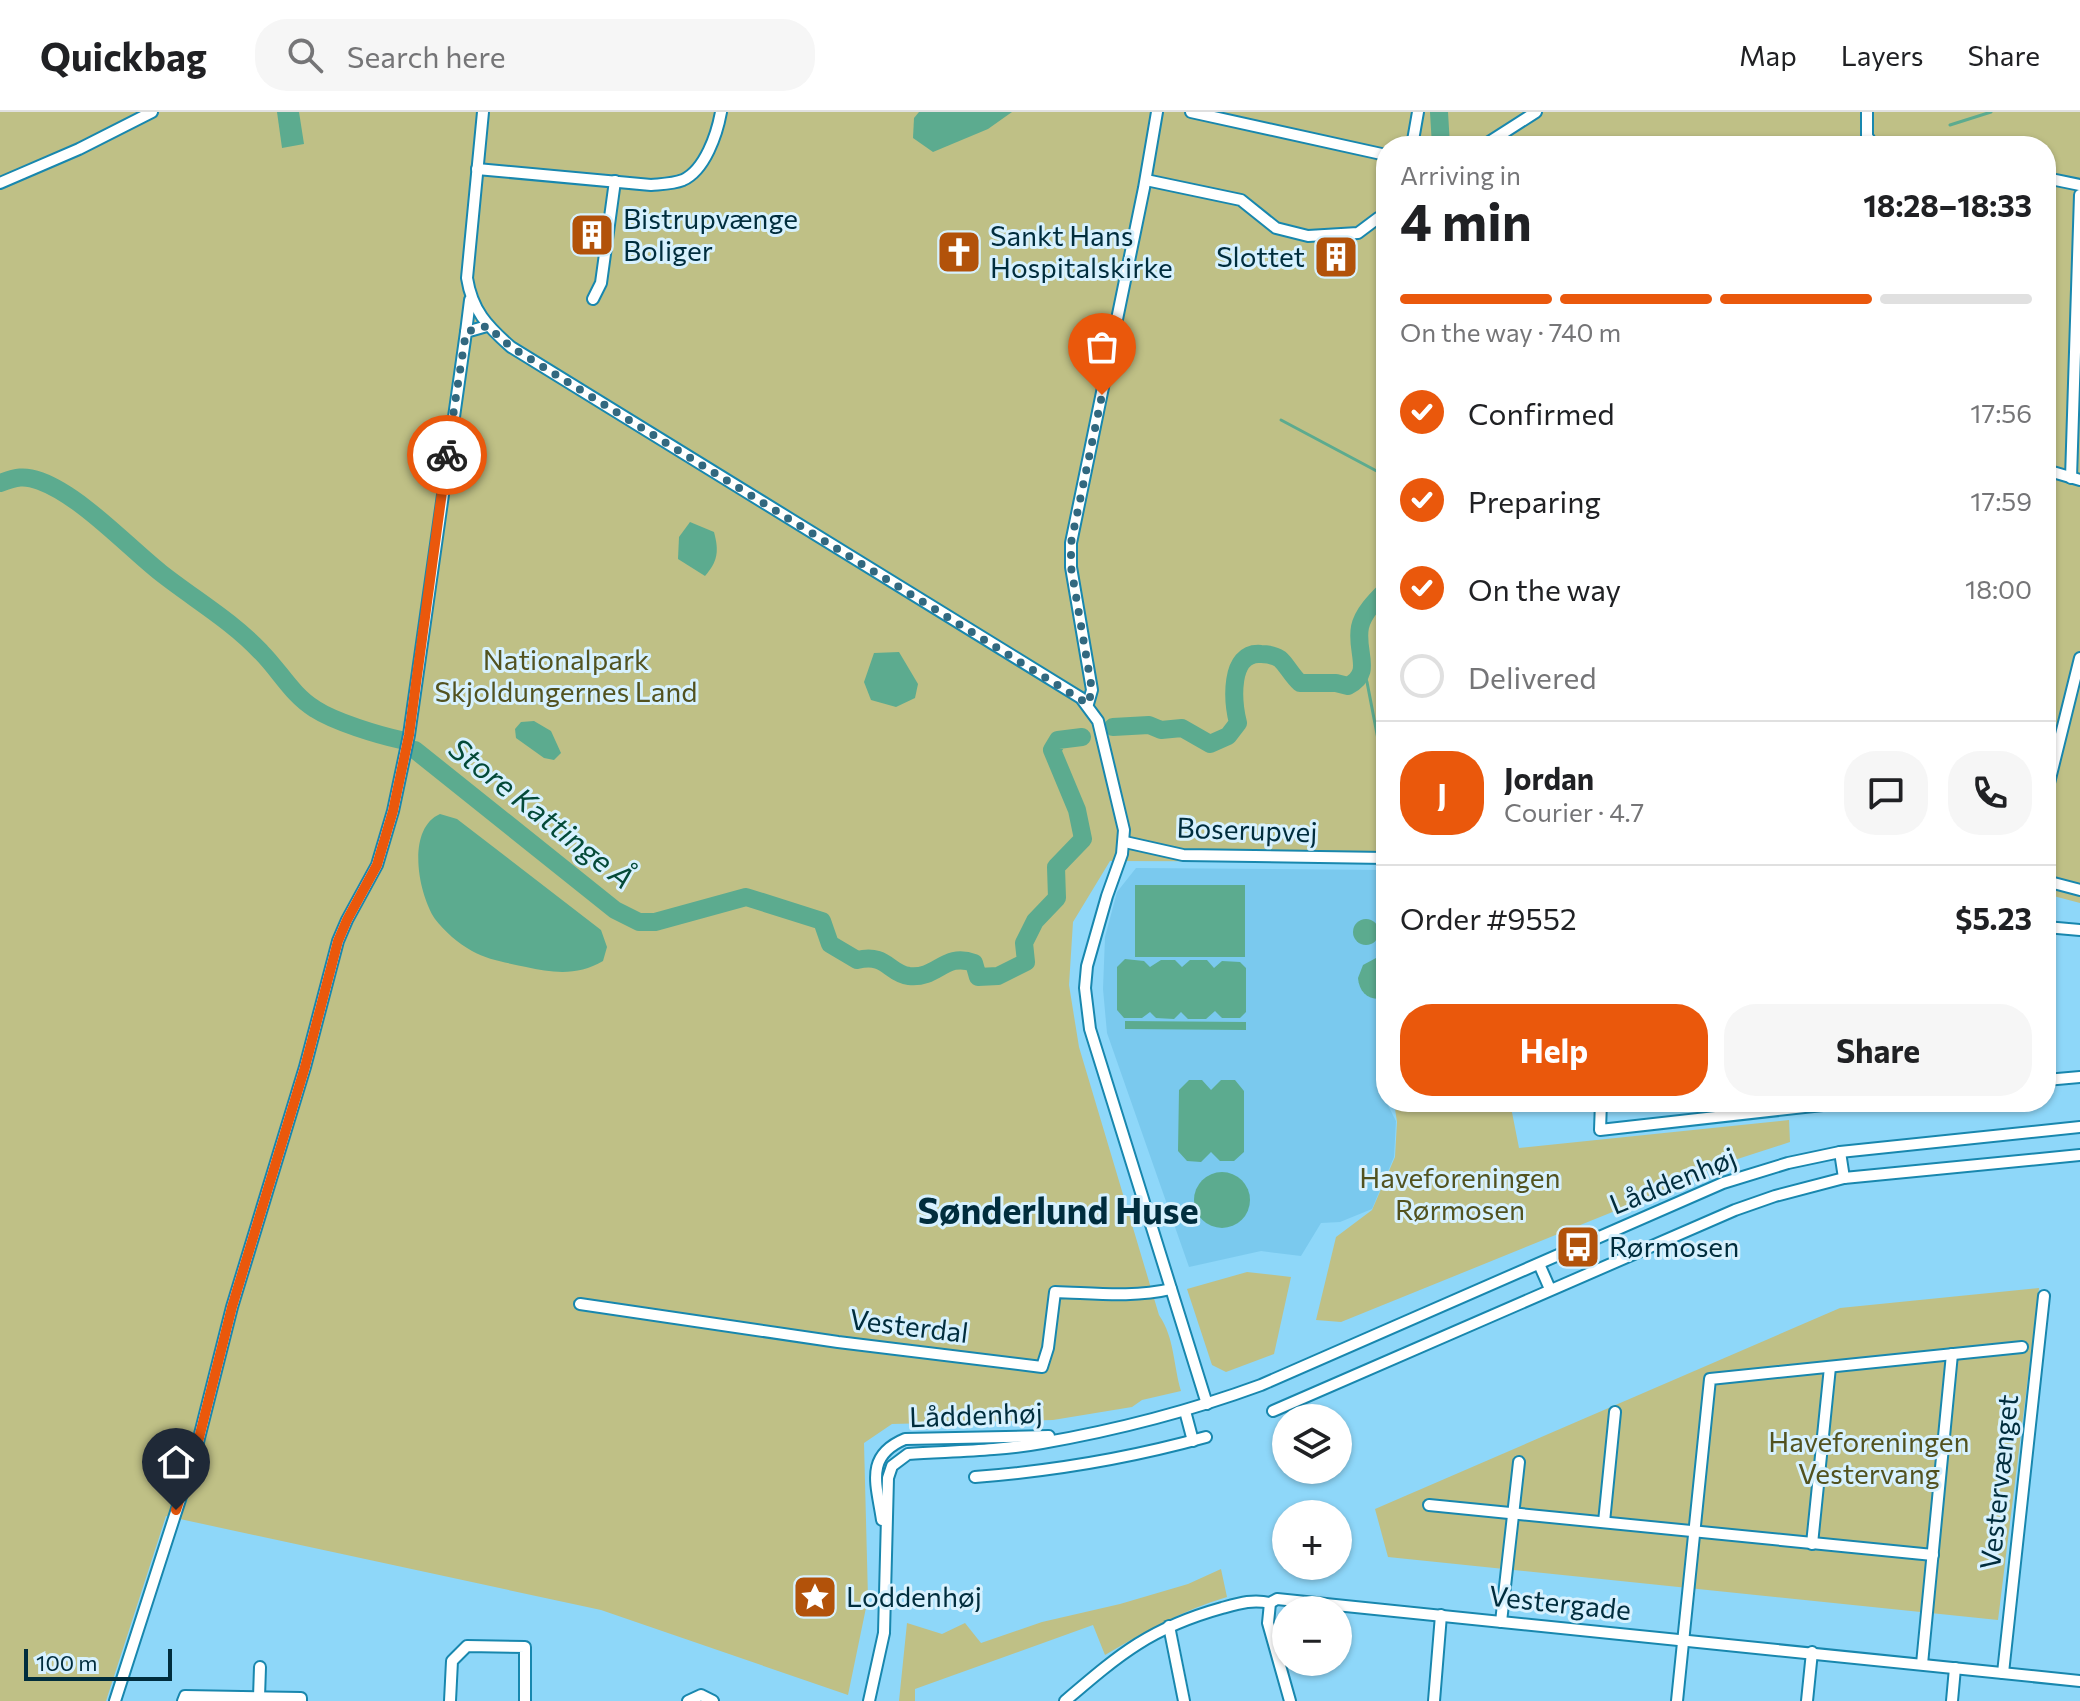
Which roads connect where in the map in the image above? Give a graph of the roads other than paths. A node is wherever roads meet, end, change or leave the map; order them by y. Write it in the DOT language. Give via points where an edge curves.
graph roads {
  1 [pos="152,112"];
  2 [pos="483,112"];
  3 [pos="721,112"];
  4 [pos="1157,112"];
  5 [pos="1191,112"];
  6 [pos="1418,112"];
  7 [pos="1536,112"];
  8 [pos="1867,112"];
  9 [pos="1414,136"];
  10 [pos="1499,136"];
  11 [pos="1867,136"];
  12 [pos="1376,153"];
  13 [pos="477,169"];
  14 [pos="1146,180"];
  15 [pos="2056,180"];
  16 [pos="615,181"];
  17 [pos="0,183"];
  18 [pos="2080,185"];
  19 [pos="2080,195"];
  20 [pos="1376,220"];
  21 [pos="593,299"];
  22 [pos="470,300"];
  23 [pos="487,326"];
  24 [pos="466,332"];
  25 [pos="2056,473"];
  26 [pos="2076,479"];
  27 [pos="2080,661"];
  28 [pos="1088,704"];
  29 [pos="2056,756"];
  30 [pos="1125,842"];
  31 [pos="1376,858"];
  32 [pos="2056,884"];
  33 [pos="2080,890"];
  34 [pos="2056,928"];
  35 [pos="2080,930"];
  36 [pos="2080,1077"];
  37 [pos="2056,1079"];
  38 [pos="1601,1112"];
  39 [pos="1761,1112"];
  40 [pos="2080,1127"];
  41 [pos="1840,1152"];
  42 [pos="2080,1155"];
  43 [pos="1844,1178"];
  44 [pos="1539,1264"];
  45 [pos="1171,1289"];
  46 [pos="1550,1289"];
  47 [pos="2044,1296"];
  48 [pos="580,1304"];
  49 [pos="2022,1347"];
  50 [pos="1952,1354"];
  51 [pos="1830,1367"];
  52 [pos="1207,1404"];
  53 [pos="1289,1404"];
  54 [pos="1185,1411"];
  55 [pos="1615,1412"];
  56 [pos="1078,1435"];
  57 [pos="1206,1437"];
  58 [pos="1193,1441"];
  59 [pos="1519,1462"];
  60 [pos="975,1477"];
  61 [pos="1429,1505"];
  62 [pos="1513,1512"];
  63 [pos="1604,1522"];
  64 [pos="1693,1532"];
  65 [pos="1812,1544"];
  66 [pos="886,1550"];
  67 [pos="1933,1555"];
  68 [pos="1270,1603"];
  69 [pos="1441,1615"];
  70 [pos="1501,1622"];
  71 [pos="1169,1626"];
  72 [pos="1682,1639"];
  73 [pos="1812,1652"];
  74 [pos="1922,1664"];
  75 [pos="260,1667"];
  76 [pos="1955,1668"];
  77 [pos="2003,1673"];
  78 [pos="2080,1681"];
  79 [pos="259,1697"];
  80 [pos="115,1701"];
  81 [pos="183,1701"];
  82 [pos="301,1701"];
  83 [pos="450,1701"];
  84 [pos="525,1701"];
  85 [pos="688,1701"];
  86 [pos="713,1701"];
  87 [pos="869,1701"];
  88 [pos="1065,1701"];
  89 [pos="1184,1701"];
  90 [pos="1290,1701"];
  91 [pos="1434,1701"];
  92 [pos="1677,1701"];
  93 [pos="1807,1701"];
  94 [pos="1952,1701"];
  1 -- 17 [label="street"];
  2 -- 13 [label="street"];
  3 -- 16 [label="street" via="709,149 696,171 683,180"];
  4 -- 14 [label="street"];
  5 -- 12 [label="street"];
  6 -- 9 [label="street"];
  7 -- 10 [label="street"];
  8 -- 11 [label="street"];
  13 -- 16 [label="street"];
  13 -- 22 [label="street" via="467,257"];
  14 -- 20 [label="street" via="1241,200 1276,228 1308,236 1358,233"];
  14 -- 28 [label="street" via="1071,543 1092,690"];
  15 -- 18 [label="street"];
  16 -- 21 [label="street" via="601,283"];
  19 -- 26 [label="street"];
  22 -- 23 [label="street"];
  22 -- 24 [label="street"];
  23 -- 24 [label="street"];
  23 -- 28 [label="street" via="511,347"];
  24 -- 80 [label="street" via="409,735 393,811 377,865 338,941 196,1450"];
  25 -- 26 [label="street"];
  27 -- 29 [label="street"];
  28 -- 30 [label="street" via="1098,721"];
  30 -- 31 [label="street, Boserupvej" via="1183,855"];
  30 -- 45 [label="street" via="1094,936 1086,1009"];
  32 -- 33 [label="street"];
  34 -- 35 [label="street"];
  36 -- 37 [label="street"];
  38 -- 39 [label="street" via="1600,1130"];
  40 -- 41 [label="street, Låddenhøj"];
  41 -- 43 [label="street"];
  41 -- 44 [label="street, Låddenhøj" via="1723,1183"];
  42 -- 43 [label="street"];
  43 -- 46 [label="street" via="1735,1210"];
  44 -- 46 [label="street"];
  44 -- 52 [label="street, Låddenhøj"];
  45 -- 48 [label="street, Vesterdal" via="1055,1292 1042,1367"];
  45 -- 52 [label="street"];
  46 -- 53 [label="street"];
  47 -- 77 [label="street, Vestervænget"];
  49 -- 50 [label="street"];
  50 -- 51 [label="street"];
  50 -- 67 [label="street"];
  51 -- 64 [label="street" via="1710,1379"];
  51 -- 65 [label="street"];
  52 -- 54 [label="street, Låddenhøj"];
  54 -- 56 [label="street, Låddenhøj"];
  54 -- 58 [label="street"];
  55 -- 63 [label="street"];
  56 -- 66 [label="street, Låddenhøj" via="1018,1446 908,1454 897,1460 888,1478"];
  56 -- 66 [label="street, Låddenhøj" via="905,1439 893,1444 877,1461 875,1475"];
  57 -- 58 [label="street"];
  58 -- 60 [label="street" via="1073,1466"];
  59 -- 62 [label="street"];
  61 -- 62 [label="street"];
  62 -- 63 [label="street"];
  62 -- 70 [label="street"];
  63 -- 64 [label="street"];
  64 -- 65 [label="street"];
  64 -- 72 [label="street"];
  65 -- 67 [label="street"];
  66 -- 87 [label="street, Låddenhøj" via="884,1633"];
  67 -- 74 [label="street"];
  68 -- 69 [label="street, Vestergade" via="1280,1599"];
  68 -- 71 [label="street, Vestergade" via="1256,1599"];
  68 -- 90 [label="street" via="1268,1623"];
  69 -- 70 [label="street, Vestergade"];
  69 -- 91 [label="street"];
  70 -- 72 [label="street, Vestergade"];
  71 -- 88 [label="street, Vestergade" via="1140,1640"];
  71 -- 89 [label="street"];
  72 -- 73 [label="street, Vestergade"];
  72 -- 92 [label="street"];
  73 -- 74 [label="street, Vestergade"];
  73 -- 93 [label="street"];
  74 -- 76 [label="street, Vestergade"];
  75 -- 79 [label="street"];
  76 -- 77 [label="street, Vestergade"];
  76 -- 94 [label="street"];
  77 -- 78 [label="street, Vestergade"];
  79 -- 81 [label="street" via="185,1696"];
  79 -- 82 [label="street"];
  83 -- 84 [label="street" via="452,1661 467,1646 525,1647"];
  85 -- 86 [label="street" via="701,1695"];
}
